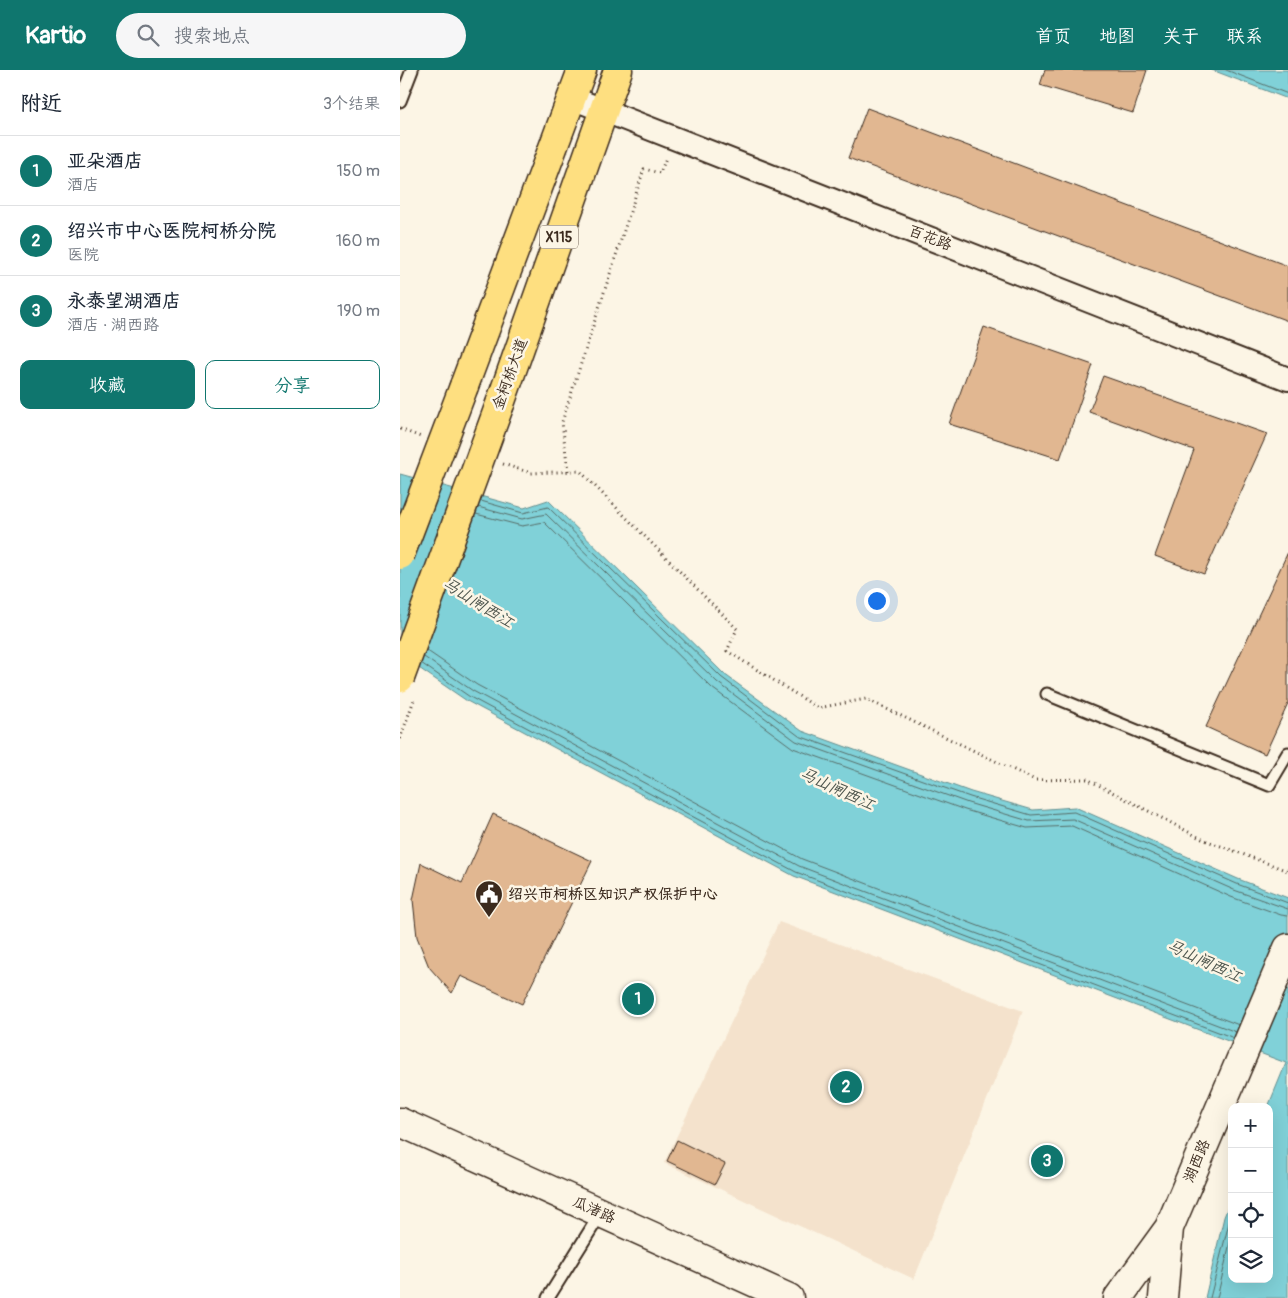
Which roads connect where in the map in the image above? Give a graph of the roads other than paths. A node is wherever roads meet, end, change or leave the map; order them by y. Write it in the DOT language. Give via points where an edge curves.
graph roads {
  1 [pos="412,70"];
  2 [pos="582,70"];
  3 [pos="618,70"];
  4 [pos="572,98"];
  5 [pos="400,101"];
  6 [pos="604,110"];
  7 [pos="1288,378"];
  8 [pos="400,555"];
  9 [pos="407,687"];
  10 [pos="1047,694"];
  11 [pos="1288,753"];
  12 [pos="1288,948"];
  13 [pos="400,1122"];
  14 [pos="601,1213"];
  15 [pos="1169,1228"];
  16 [pos="548,1298"];
  17 [pos="789,1298"];
  18 [pos="1118,1298"];
  19 [pos="1163,1298"];
  1 -- 5 [label="lane"];
  2 -- 4 [label="main road, X115"];
  3 -- 6 [label="main road, 金柯桥大道 / X115"];
  4 -- 6 [label="street, 百花路"];
  4 -- 8 [label="main road, X115, bridge"];
  6 -- 7 [label="street, 百花路"];
  6 -- 9 [label="main road, 金柯桥大道 / X115, bridge" via="500,404"];
  10 -- 11 [label="lane" via="1269,785"];
  12 -- 15 [label="street, 湖西路"];
  13 -- 14 [label="street, 瓜渚路"];
  14 -- 16 [label="lane"];
  14 -- 17 [label="street, 瓜渚路"];
  15 -- 18 [label="street"];
  15 -- 19 [label="street, 湖西路"];
}
